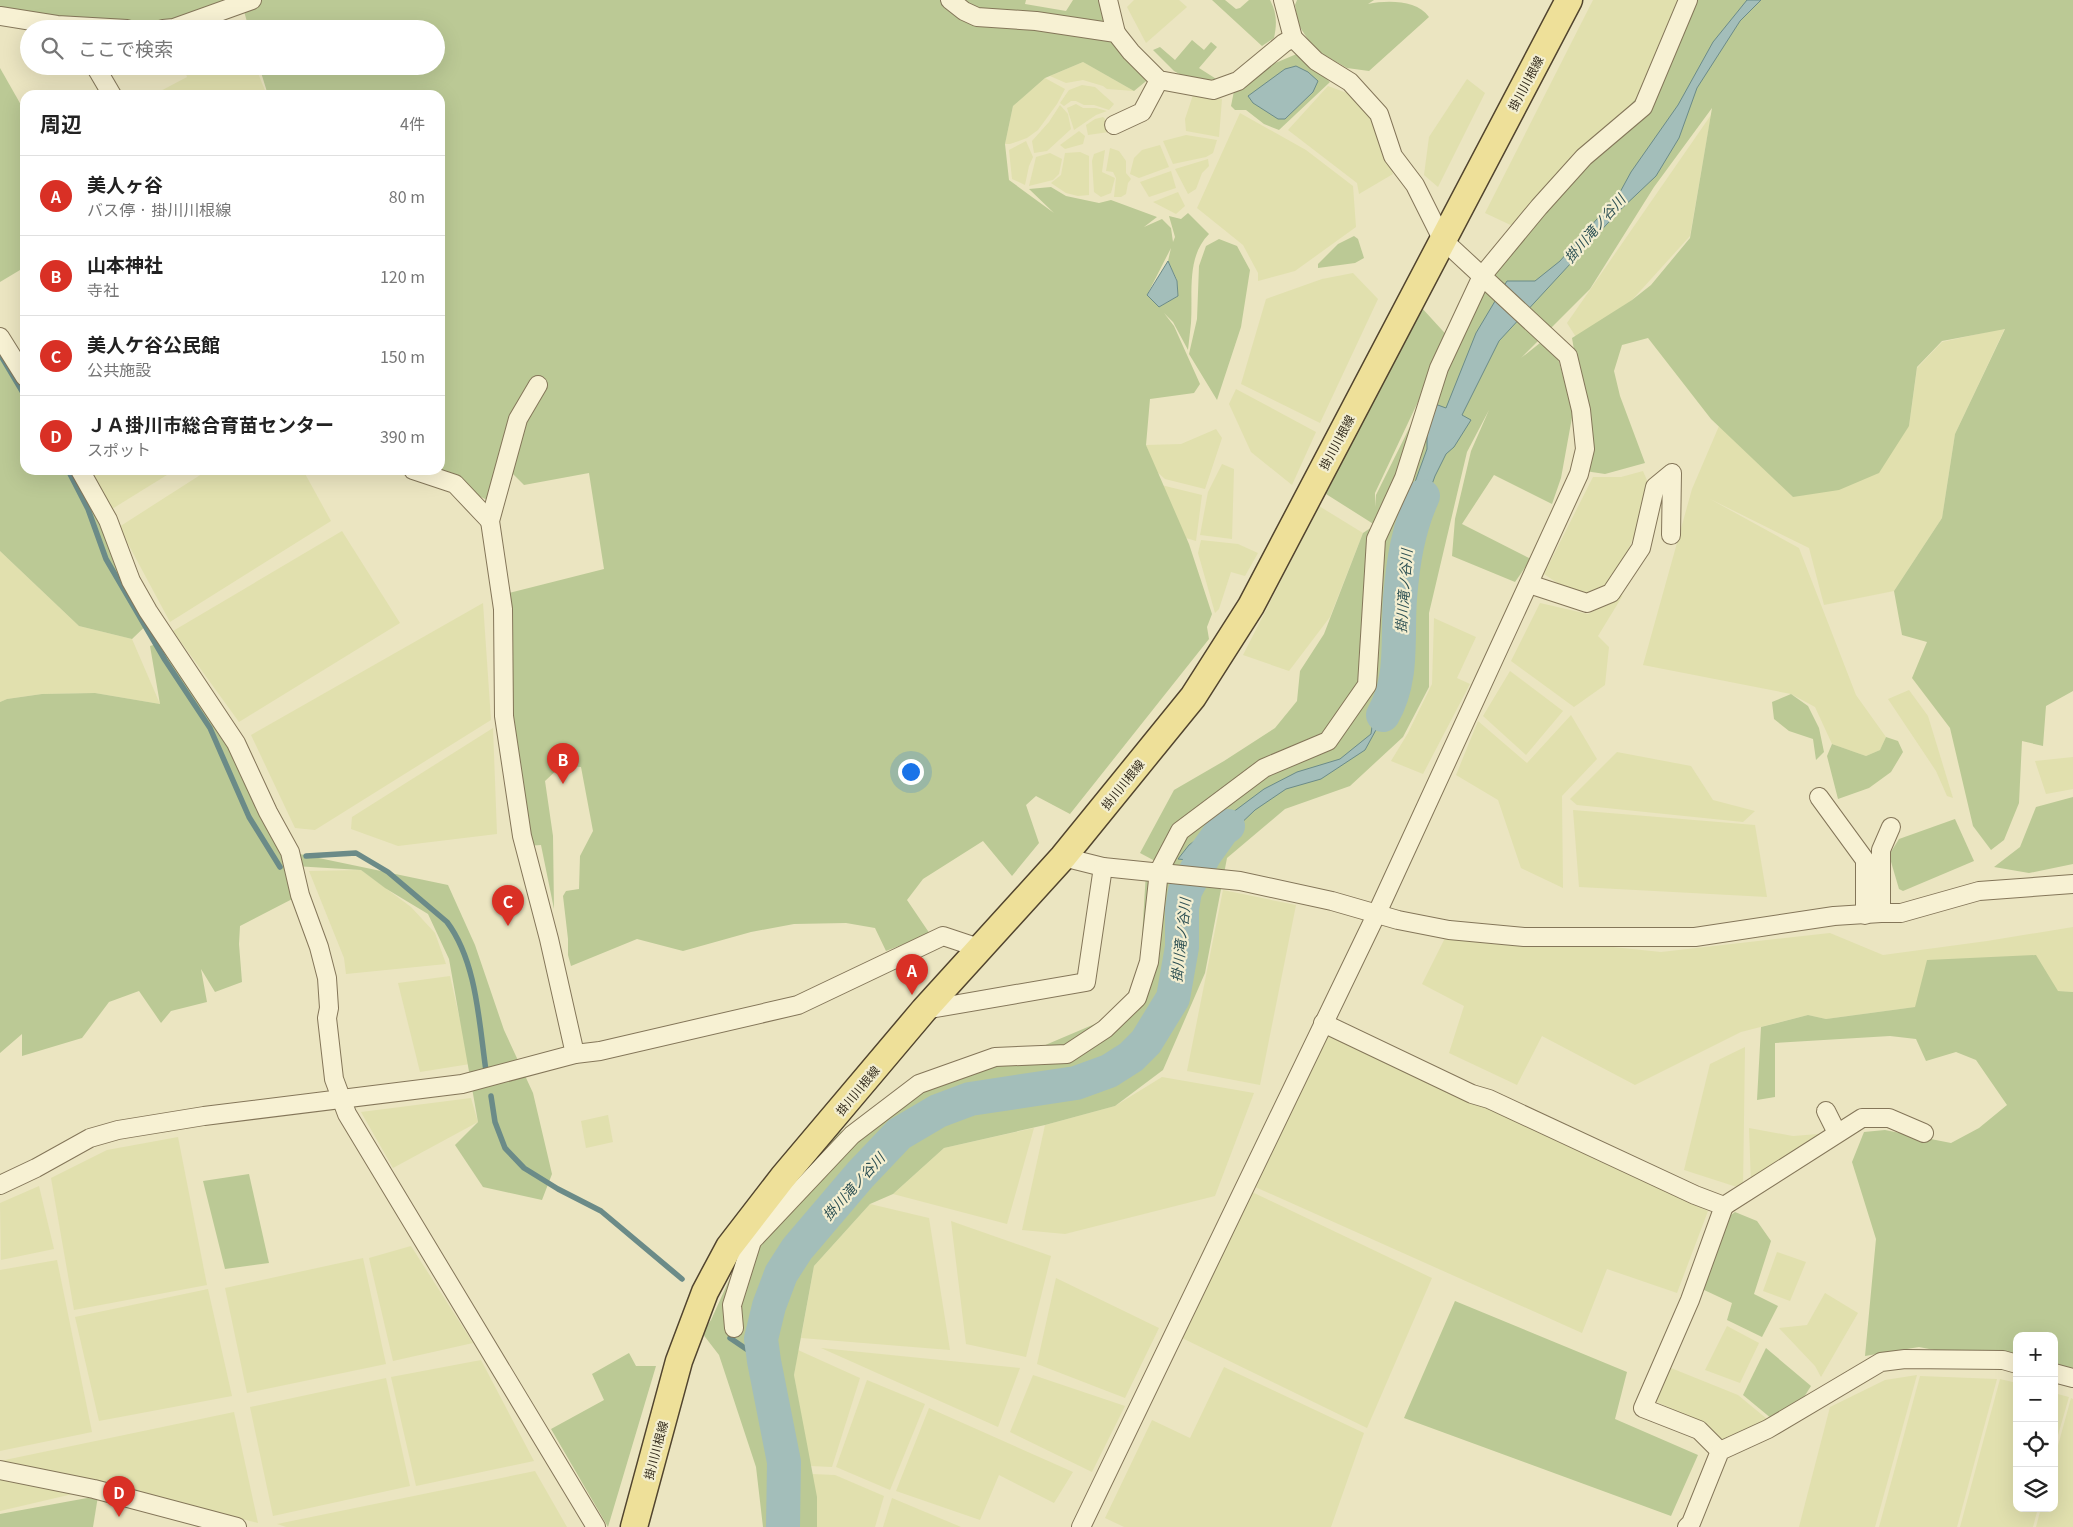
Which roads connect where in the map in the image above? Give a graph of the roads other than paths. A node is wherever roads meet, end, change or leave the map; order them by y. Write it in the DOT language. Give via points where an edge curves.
graph roads {
  1 [pos="252,0"];
  2 [pos="950,0"];
  3 [pos="1108,0"];
  4 [pos="1284,0"];
  5 [pos="1569,0"];
  6 [pos="1688,0"];
  7 [pos="0,16"];
  8 [pos="26,20"];
  9 [pos="196,20"];
  10 [pos="1116,33"];
  11 [pos="1293,38"];
  12 [pos="100,75"];
  13 [pos="1159,80"];
  14 [pos="109,90"];
  15 [pos="1114,125"];
  16 [pos="1442,239"];
  17 [pos="1482,276"];
  18 [pos="0,337"];
  19 [pos="20,368"];
  20 [pos="538,385"];
  21 [pos="83,475"];
  22 [pos="428,475"];
  23 [pos="490,521"];
  24 [pos="1671,535"];
  25 [pos="1529,584"];
  26 [pos="1819,797"];
  27 [pos="1891,827"];
  28 [pos="1063,857"];
  29 [pos="1103,867"];
  30 [pos="1165,872"];
  31 [pos="2073,884"];
  32 [pos="1377,913"];
  33 [pos="1873,914"];
  34 [pos="979,948"];
  35 [pos="924,1010"];
  36 [pos="1323,1022"];
  37 [pos="575,1054"];
  38 [pos="342,1098"];
  39 [pos="1826,1111"];
  40 [pos="1837,1132"];
  41 [pos="1924,1133"];
  42 [pos="0,1185"];
  43 [pos="1724,1206"];
  44 [pos="734,1328"];
  45 [pos="2013,1363"];
  46 [pos="2058,1374"];
  47 [pos="2073,1378"];
  48 [pos="1720,1451"];
  49 [pos="0,1470"];
  50 [pos="237,1527"];
  51 [pos="596,1527"];
  52 [pos="634,1527"];
  53 [pos="1081,1527"];
  54 [pos="1687,1527"];
  1 -- 9 [label="street"];
  2 -- 10 [label="street" via="977,17 1036,21"];
  3 -- 10 [label="street"];
  4 -- 11 [label="street"];
  5 -- 16 [label="main road, 掛川川根線"];
  6 -- 17 [label="street" via="1642,107 1584,157"];
  7 -- 8 [label="street"];
  10 -- 13 [label="street"];
  11 -- 13 [label="street" via="1238,81 1213,90"];
  11 -- 16 [label="street" via="1316,61 1350,82 1379,114 1393,156 1415,185"];
  12 -- 14 [label="street"];
  13 -- 15 [label="street" via="1142,112"];
  16 -- 17 [label="street"];
  16 -- 28 [label="main road, 掛川川根線" via="1251,606 1193,697"];
  17 -- 25 [label="street" via="1568,356 1581,410 1585,449 1579,474"];
  17 -- 30 [label="street" via="1439,368 1404,478 1376,538 1367,685 1328,741 1264,768 1180,831"];
  18 -- 19 [label="street"];
  20 -- 23 [label="street" via="518,419"];
  21 -- 38 [label="street" via="108,520 130,581 236,743 290,852 300,895 327,978 327,1018 334,1079"];
  22 -- 23 [label="street" via="455,484"];
  23 -- 37 [label="street" via="503,609 504,716 522,836"];
  24 -- 25 [label="street" via="1672,473 1655,487 1641,548 1611,593 1587,603"];
  25 -- 32 [label="street"];
  26 -- 33 [label="street" via="1865,860"];
  27 -- 33 [label="street" via="1881,850"];
  28 -- 29 [label="street"];
  28 -- 34 [label="main road, 掛川川根線"];
  29 -- 30 [label="street"];
  29 -- 35 [label="street" via="1086,982"];
  30 -- 32 [label="street" via="1240,881"];
  30 -- 44 [label="street" via="1149,962 1137,998 1105,1029 1067,1054 995,1057 919,1084 852,1135 752,1241 732,1305"];
  31 -- 33 [label="street" via="1979,892 1901,914"];
  32 -- 33 [label="street" via="1449,930 1524,937 1695,937 1834,916"];
  32 -- 36 [label="street"];
  34 -- 35 [label="main road, 掛川川根線"];
  34 -- 37 [label="street" via="943,936 798,1004 600,1051"];
  35 -- 52 [label="main road, 掛川川根線" via="783,1177 729,1247 700,1304 679,1362"];
  36 -- 43 [label="street" via="1472,1094"];
  36 -- 53 [label="street"];
  37 -- 38 [label="street" via="462,1084"];
  38 -- 42 [label="street" via="118,1130 90,1138"];
  38 -- 51 [label="street" via="347,1114"];
  39 -- 40 [label="street"];
  40 -- 41 [label="street" via="1862,1118 1889,1118"];
  40 -- 43 [label="street"];
  43 -- 48 [label="street" via="1690,1300 1643,1408 1698,1430"];
  45 -- 48 [label="street" via="1906,1359 1881,1362 1768,1429"];
  46 -- 47 [label="street"];
  48 -- 54 [label="street"];
  49 -- 50 [label="street" via="94,1490"];
}
